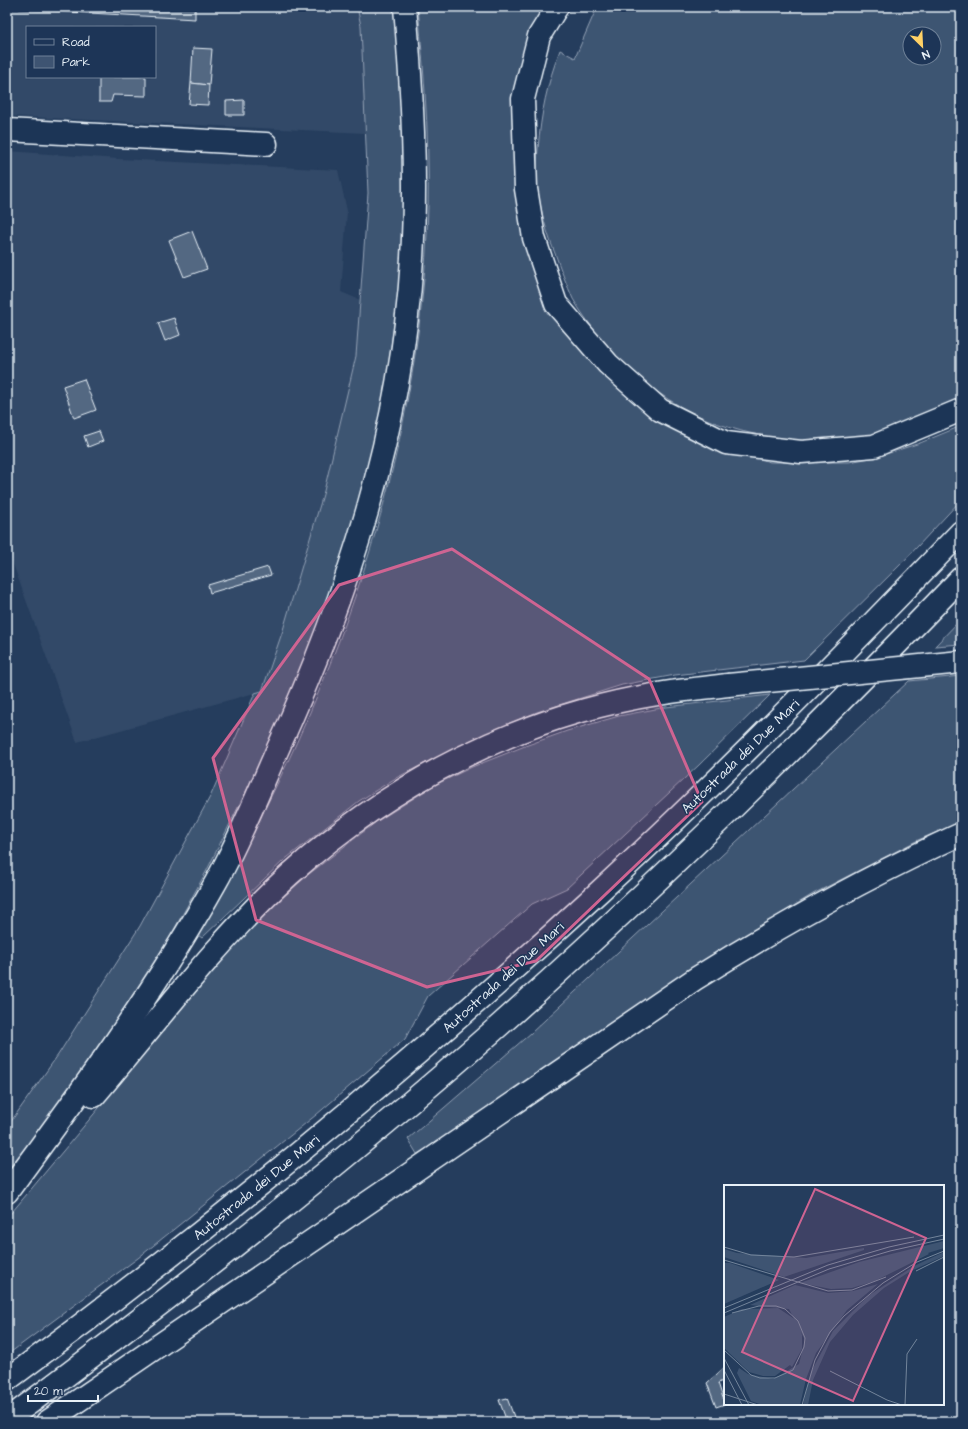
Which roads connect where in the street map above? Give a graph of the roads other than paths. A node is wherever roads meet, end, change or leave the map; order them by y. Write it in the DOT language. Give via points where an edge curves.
graph roads {
  1 [pos="405,7"];
  2 [pos="557,7"];
  3 [pos="7,130"];
  4 [pos="266,144"];
  5 [pos="961,410"];
  6 [pos="961,532"];
  7 [pos="961,578"];
  8 [pos="961,662"];
  9 [pos="961,834"];
  10 [pos="7,1192"];
  11 [pos="7,1196"];
  12 [pos="7,1380"];
  13 [pos="7,1420"];
  14 [pos="47,1422"];
  1 -- 10 [label="main road" via="412,89 415,179 411,269 403,347 388,430 369,509 344,589 307,685 217,880 166,965 93,1075"];
  2 -- 5 [label="main road" via="539,36 522,99 526,189 534,238 556,304 608,364 660,410 726,443 800,452 874,446"];
  3 -- 4 [label="main road"];
  6 -- 12 [label="main road, Autostrada dei Due Mari" via="724,773 603,888 478,1000 220,1217 89,1320"];
  7 -- 13 [label="main road" via="747,795 501,1024 240,1242"];
  8 -- 11 [label="main road, bridge" via="657,694 591,709 542,724 451,762 408,785 369,811 288,876 207,961"];
  9 -- 14 [label="main road" via="830,899 695,979"];
}
